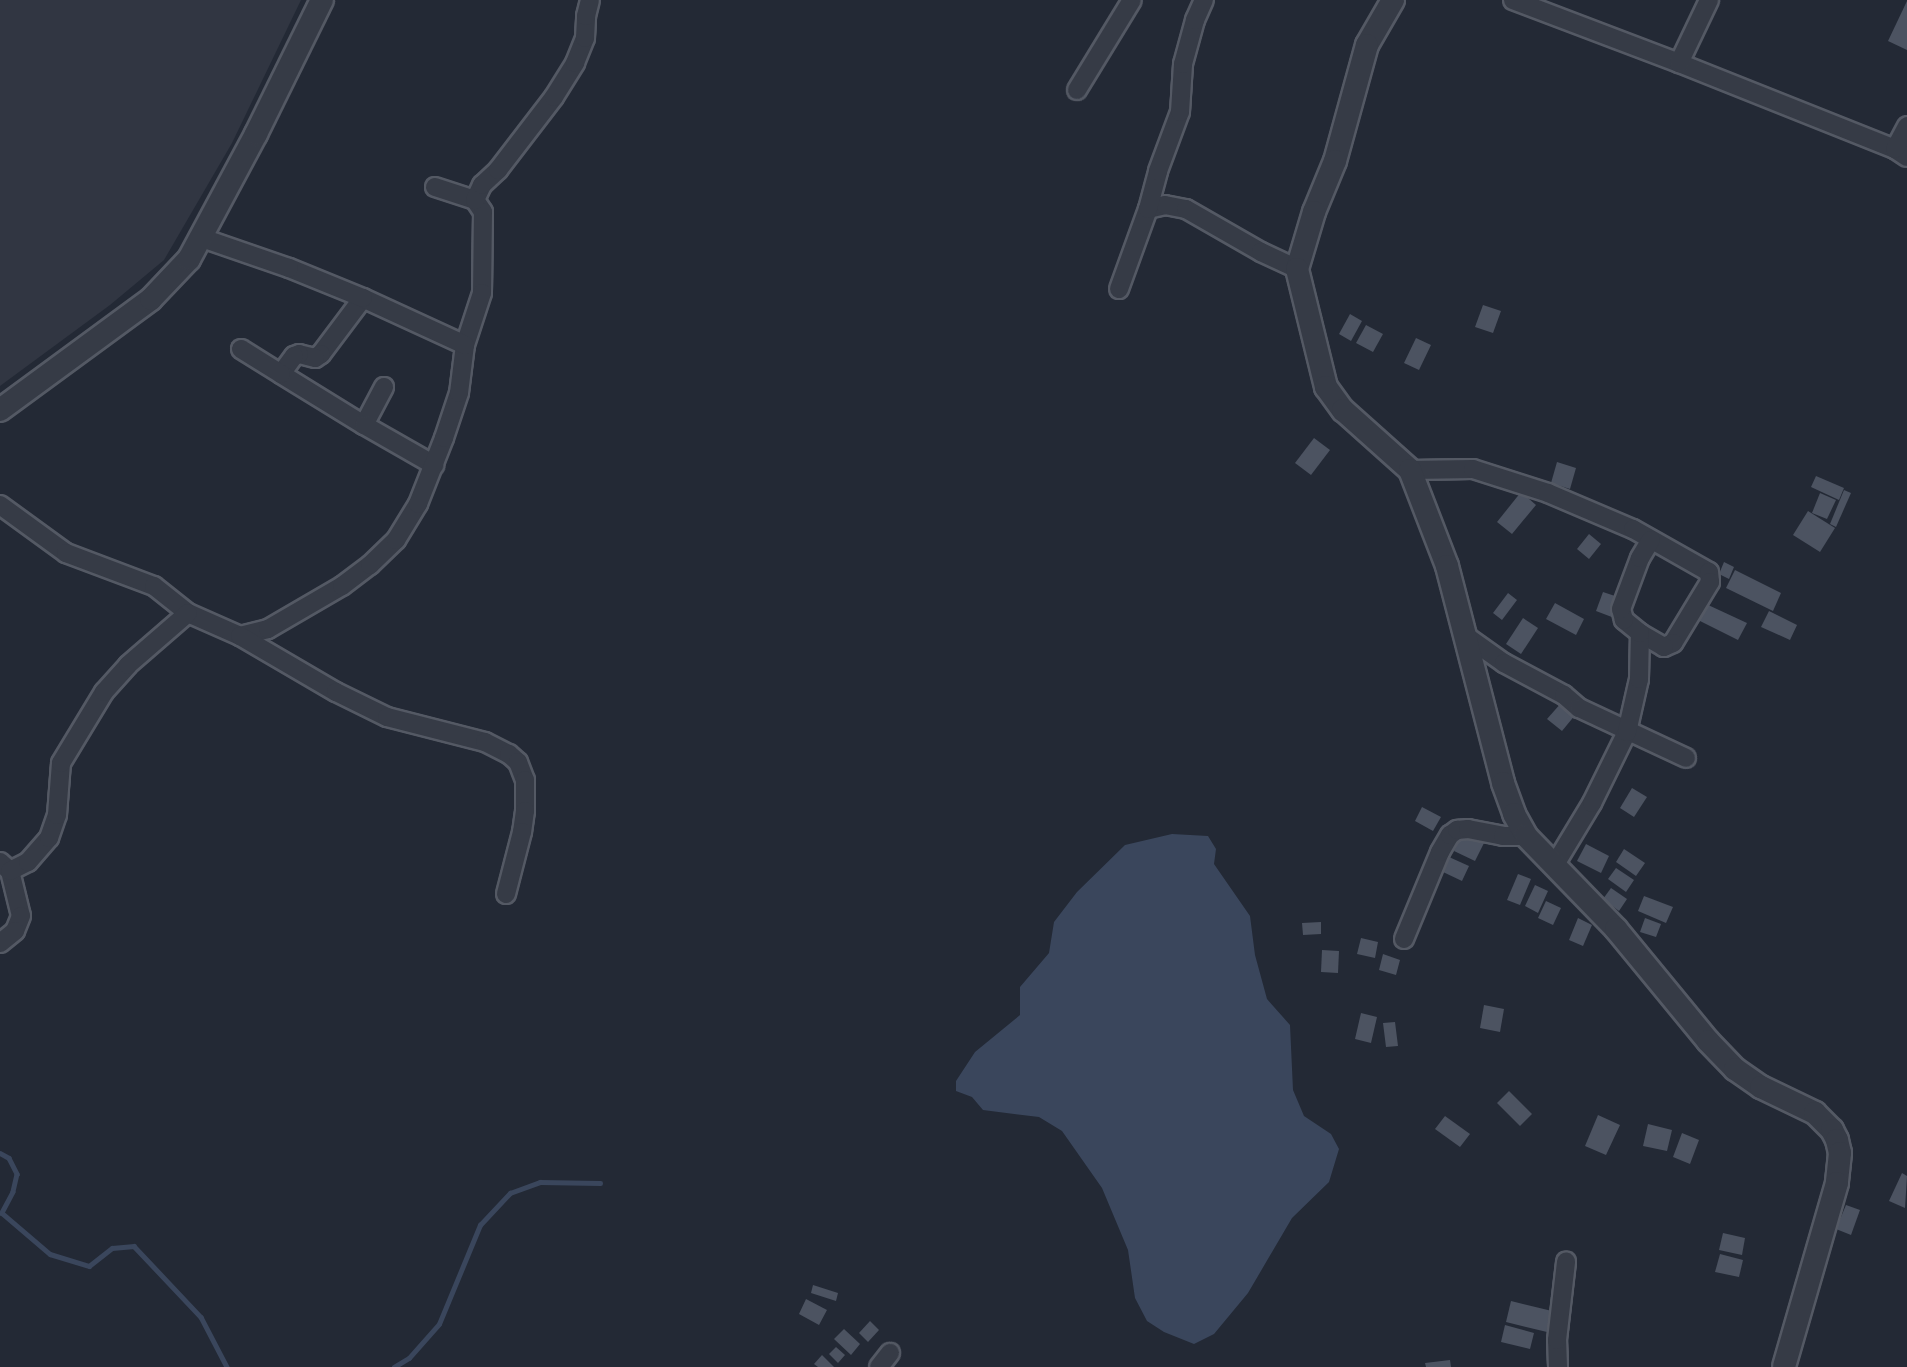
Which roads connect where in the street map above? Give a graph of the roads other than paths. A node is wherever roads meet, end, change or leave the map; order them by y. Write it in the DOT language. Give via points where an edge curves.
graph roads {
  1 [pos="322,0"];
  2 [pos="591,0"];
  3 [pos="1132,0"];
  4 [pos="1204,0"];
  5 [pos="1393,0"];
  6 [pos="1513,0"];
  7 [pos="1709,0"];
  8 [pos="1679,63"];
  9 [pos="1077,90"];
  10 [pos="1907,126"];
  11 [pos="1901,153"];
  12 [pos="435,187"];
  13 [pos="476,200"];
  14 [pos="1148,209"];
  15 [pos="202,238"];
  16 [pos="1297,269"];
  17 [pos="1119,289"];
  18 [pos="363,298"];
  19 [pos="465,345"];
  20 [pos="241,349"];
  21 [pos="281,374"];
  22 [pos="384,387"];
  23 [pos="0,410"];
  24 [pos="364,425"];
  25 [pos="434,465"];
  26 [pos="1410,470"];
  27 [pos="0,505"];
  28 [pos="1651,540"];
  29 [pos="188,613"];
  30 [pos="1640,633"];
  31 [pos="240,636"];
  32 [pos="1466,636"];
  33 [pos="1627,732"];
  34 [pos="1686,758"];
  35 [pos="1526,836"];
  36 [pos="5,866"];
  37 [pos="1554,866"];
  38 [pos="506,894"];
  39 [pos="1404,939"];
  40 [pos="0,943"];
  41 [pos="1566,1262"];
  42 [pos="1558,1367"];
  43 [pos="1784,1367"];
  1 -- 15 [label="street"];
  2 -- 13 [label="street" via="585,38 575,63 506,160 482,185"];
  3 -- 9 [label="street"];
  4 -- 14 [label="street" via="1183,64 1180,112"];
  5 -- 16 [label="street" via="1367,45 1335,161"];
  6 -- 8 [label="street"];
  7 -- 8 [label="street"];
  8 -- 11 [label="street"];
  10 -- 11 [label="street"];
  12 -- 13 [label="street"];
  13 -- 19 [label="street" via="484,220 482,293"];
  14 -- 16 [label="street" via="1165,205 1186,209"];
  14 -- 17 [label="street"];
  15 -- 18 [label="street"];
  15 -- 23 [label="street" via="189,259 151,299"];
  16 -- 26 [label="street" via="1332,398"];
  18 -- 19 [label="street"];
  18 -- 21 [label="street" via="321,354 315,358 294,356"];
  19 -- 25 [label="street" via="459,393"];
  20 -- 21 [label="street"];
  21 -- 24 [label="street"];
  22 -- 24 [label="street"];
  24 -- 25 [label="street"];
  25 -- 31 [label="street" via="406,525 370,565 268,629"];
  26 -- 28 [label="street" via="1473,469 1558,497"];
  26 -- 32 [label="street" via="1434,527"];
  27 -- 29 [label="street" via="66,553 154,586"];
  28 -- 30 [label="street" via="1632,576 1622,609 1624,620"];
  28 -- 30 [label="street" via="1711,576 1679,638 1669,647"];
  29 -- 31 [label="street"];
  29 -- 36 [label="street" via="128,665 104,692 61,763 57,815 49,838 28,862"];
  30 -- 33 [label="street" via="1639,679"];
  31 -- 38 [label="street" via="387,717 485,742 518,762 525,780 525,811"];
  32 -- 33 [label="street" via="1579,708"];
  32 -- 35 [label="street" via="1503,783"];
  33 -- 34 [label="street"];
  33 -- 37 [label="street" via="1592,803"];
  35 -- 37 [label="street"];
  35 -- 39 [label="street" via="1468,829 1450,835"];
  36 -- 40 [label="street" via="21,916 15,931"];
  37 -- 43 [label="street" via="1616,929 1735,1069 1761,1088 1815,1113 1838,1140 1837,1183"];
  41 -- 42 [label="street" via="1557,1340"];
}
